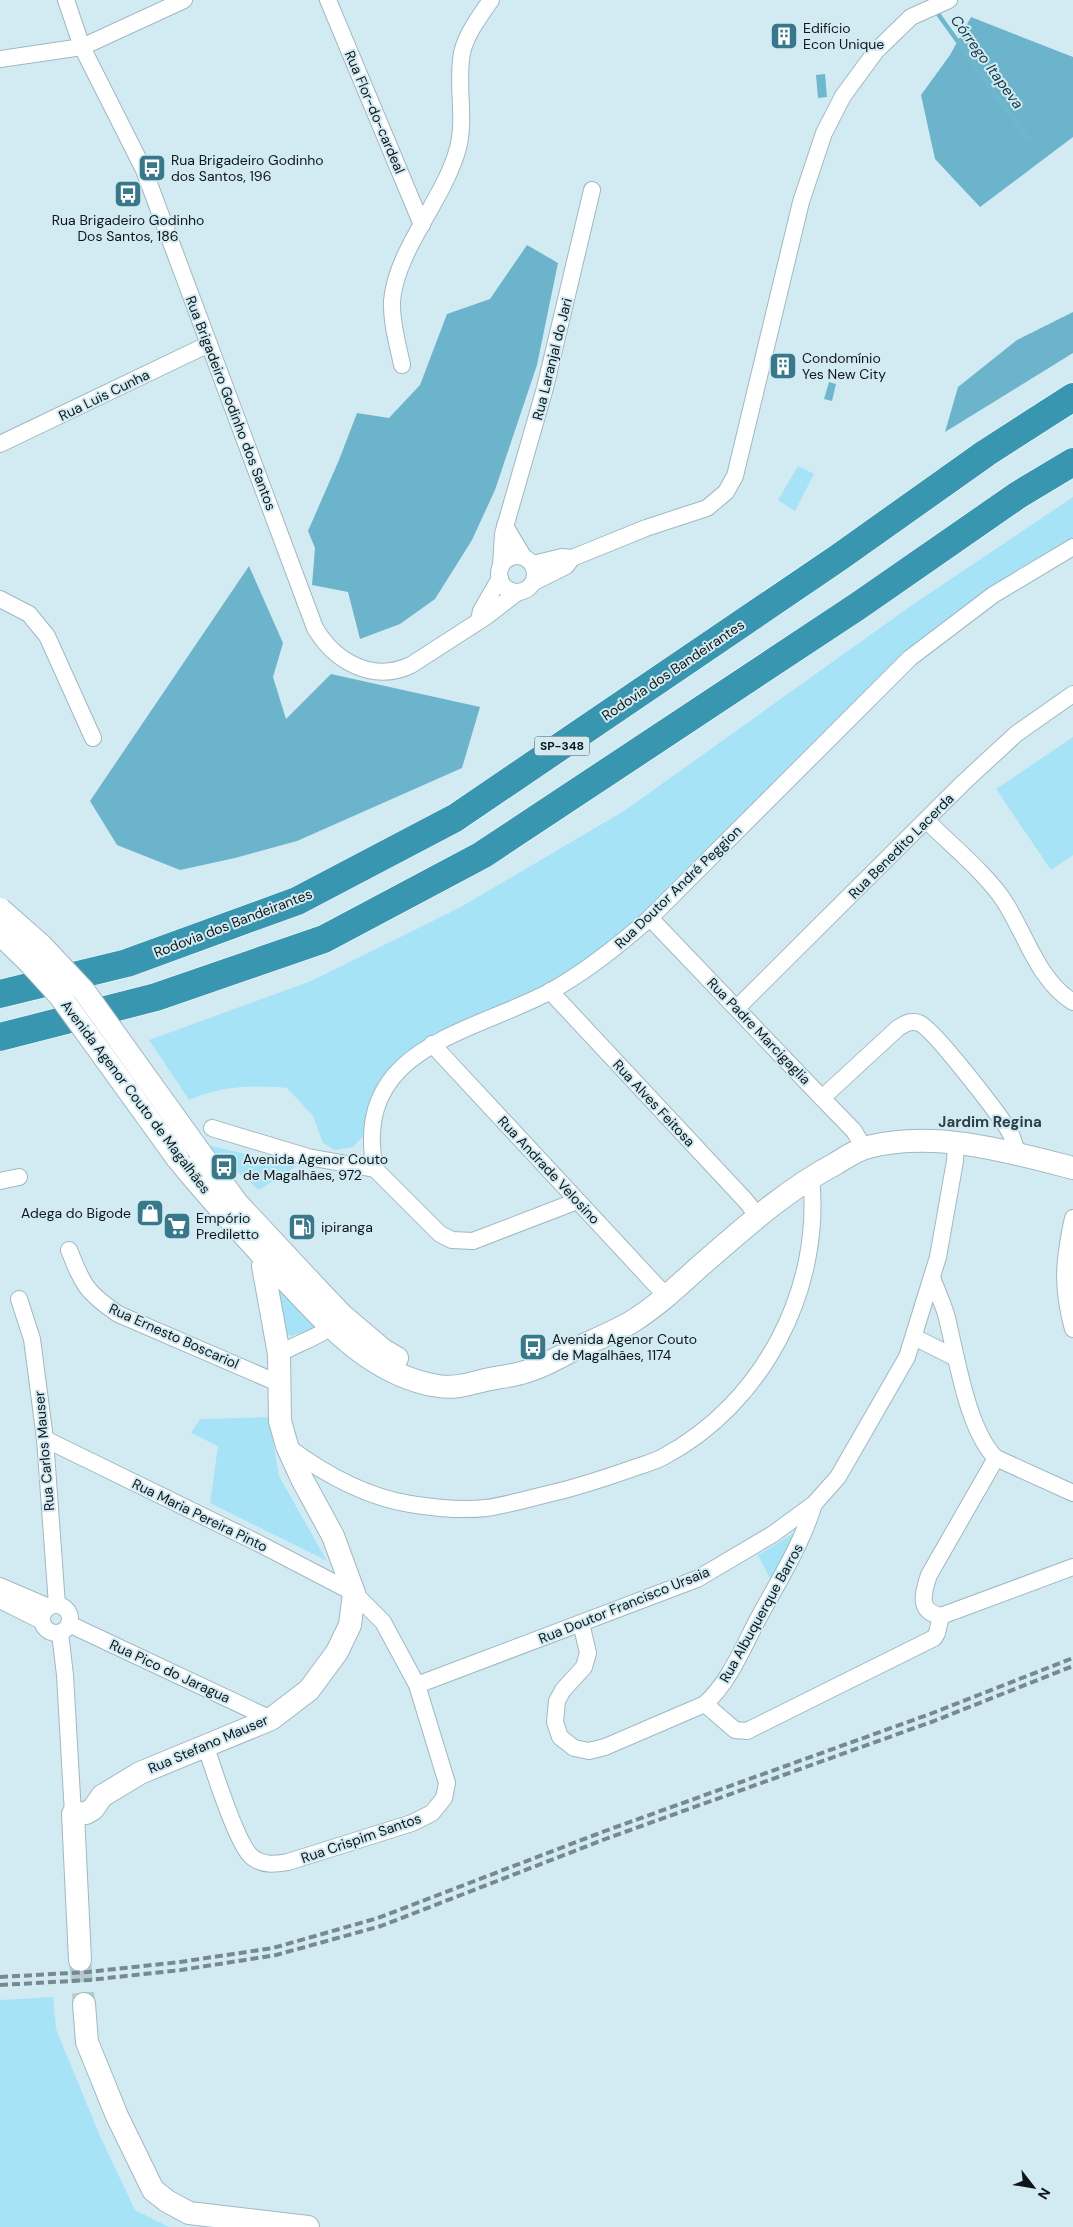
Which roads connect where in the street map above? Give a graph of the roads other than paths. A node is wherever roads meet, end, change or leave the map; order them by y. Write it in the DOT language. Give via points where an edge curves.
graph roads {
  1 [pos="66,0"];
  2 [pos="184,0"];
  3 [pos="328,0"];
  4 [pos="491,0"];
  5 [pos="946,1"];
  6 [pos="82,47"];
  7 [pos="0,60"];
  8 [pos="592,190"];
  9 [pos="422,225"];
  10 [pos="208,344"];
  11 [pos="402,365"];
  12 [pos="1073,398"];
  13 [pos="0,444"];
  14 [pos="1073,462"];
  15 [pos="505,526"];
  16 [pos="1073,547"];
  17 [pos="572,558"];
  18 [pos="528,560"];
  19 [pos="500,572"];
  20 [pos="534,582"];
  21 [pos="518,592"];
  22 [pos="0,599"];
  23 [pos="479,620"];
  24 [pos="1073,694"];
  25 [pos="93,738"];
  26 [pos="927,820"];
  27 [pos="0,909"];
  28 [pos="650,918"];
  29 [pos="0,934"];
  30 [pos="550,992"];
  31 [pos="0,994"];
  32 [pos="1073,1002"];
  33 [pos="738,1008"];
  34 [pos="0,1037"];
  35 [pos="432,1044"];
  36 [pos="822,1098"];
  37 [pos="212,1128"];
  38 [pos="956,1143"];
  39 [pos="864,1148"];
  40 [pos="1016,1154"];
  41 [pos="1073,1168"];
  42 [pos="375,1169"];
  43 [pos="811,1177"];
  44 [pos="19,1178"];
  45 [pos="0,1181"];
  46 [pos="578,1200"];
  47 [pos="758,1216"];
  48 [pos="1073,1218"];
  49 [pos="250,1243"];
  50 [pos="69,1250"];
  51 [pos="271,1252"];
  52 [pos="932,1278"];
  53 [pos="265,1284"];
  54 [pos="666,1296"];
  55 [pos="19,1299"];
  56 [pos="337,1322"];
  57 [pos="1073,1329"];
  58 [pos="914,1337"];
  59 [pos="279,1354"];
  60 [pos="956,1358"];
  61 [pos="278,1382"];
  62 [pos="45,1438"];
  63 [pos="287,1446"];
  64 [pos="996,1458"];
  65 [pos="1073,1493"];
  66 [pos="814,1504"];
  67 [pos="1073,1567"];
  68 [pos="0,1586"];
  69 [pos="354,1593"];
  70 [pos="0,1600"];
  71 [pos="49,1611"];
  72 [pos="941,1616"];
  73 [pos="581,1623"];
  74 [pos="64,1628"];
  75 [pos="417,1685"];
  76 [pos="705,1704"];
  77 [pos="270,1719"];
  78 [pos="206,1747"];
  79 [pos="73,1814"];
  80 [pos="80,1960"];
  81 [pos="84,2004"];
  82 [pos="308,2227"];
  1 -- 6 [label="street, Rua Brigadeiro Godinho dos Santos"];
  2 -- 6 [label="street"];
  3 -- 9 [label="street, Rua Flor-do-cardeal"];
  4 -- 9 [label="street" via="473,26 463,52 458,147 441,191"];
  5 -- 17 [label="street" via="912,17 876,51 843,96 824,134 801,202 731,485 720,499 700,512 646,528"];
  6 -- 7 [label="street"];
  6 -- 10 [label="street, Rua Brigadeiro Godinho dos Santos" via="144,170"];
  8 -- 15 [label="street, Rua Laranjal do Jari" via="545,388"];
  9 -- 11 [label="street" via="410,246 392,301"];
  10 -- 13 [label="street, Rua Luis Cunha"];
  10 -- 23 [label="street, Rua Brigadeiro Godinho dos Santos" via="315,628 328,646 344,660 364,669 387,673 411,665"];
  12 -- 31 [label="highway, Rodovia dos Bandeirantes / SP-348" via="986,453 838,558 455,818 297,901 127,963"];
  14 -- 34 [label="highway" via="1018,495 858,606 482,856 324,940 156,997"];
  15 -- 18 [label="street"];
  15 -- 19 [label="street, Rua Laranjal do Jari"];
  16 -- 28 [label="street, Rua Doutor André Peggion" via="993,595 910,658"];
  17 -- 18 [label="street"];
  17 -- 20 [label="street" via="566,566"];
  18 -- 19 [label="street" via="511,557"];
  18 -- 20 [label="street" via="536,569"];
  19 -- 21 [label="street" via="506,588"];
  19 -- 23 [label="street"];
  20 -- 21 [label="street"];
  21 -- 23 [label="street, Rua Brigadeiro Godinho dos Santos"];
  22 -- 25 [label="street" via="28,614 47,636"];
  24 -- 26 [label="street, Rua Benedito Lacerda" via="1016,734"];
  26 -- 32 [label="street" via="994,888 1046,975"];
  26 -- 33 [label="street, Rua Benedito Lacerda"];
  27 -- 51 [label="street, Avenida Agenor Couto de Magalhães, bridge" via="41,945 84,991"];
  28 -- 30 [label="street, Rua Doutor André Peggion" via="610,953"];
  28 -- 33 [label="street, Rua Padre Marcigaglia"];
  29 -- 49 [label="street, Avenida Agenor Couto de Magalhães, bridge" via="60,996 177,1158"];
  30 -- 35 [label="street, Rua Doutor André Peggion"];
  30 -- 47 [label="street, Rua Alves Feitosa"];
  33 -- 36 [label="street, Rua Padre Marcigaglia"];
  35 -- 42 [label="street, Rua Doutor André Peggion" via="395,1073 385,1089 372,1134"];
  35 -- 46 [label="street, Rua Andrade Velosino"];
  36 -- 39 [label="street, Rua Padre Marcigaglia" via="854,1131"];
  36 -- 40 [label="street" via="898,1028 910,1021 921,1023 959,1065 1008,1129"];
  37 -- 42 [label="street" via="308,1157"];
  38 -- 39 [label="street, Avenida Agenor Couto de Magalhães" via="916,1140"];
  38 -- 40 [label="street, Avenida Agenor Couto de Magalhães"];
  38 -- 52 [label="street, Rua Doutor Francisco Ursaia"];
  39 -- 43 [label="street, Avenida Agenor Couto de Magalhães"];
  40 -- 41 [label="street, Avenida Agenor Couto de Magalhães"];
  42 -- 46 [label="street" via="440,1234 452,1240 473,1241"];
  43 -- 47 [label="street, Avenida Agenor Couto de Magalhães"];
  43 -- 63 [label="street" via="814,1200 810,1248 803,1278 789,1319 766,1363 727,1411 662,1458 584,1486 486,1508 440,1508 408,1504 372,1493 315,1467"];
  44 -- 45 [label="street"];
  46 -- 54 [label="street, Rua Andrade Velosino"];
  47 -- 54 [label="street, Avenida Agenor Couto de Magalhães"];
  48 -- 57 [label="street" via="1064,1272 1066,1302"];
  49 -- 51 [label="street, Avenida Agenor Couto de Magalhães"];
  49 -- 53 [label="street, Rua Stefano Mauser"];
  50 -- 61 [label="street, Rua Ernesto Boscariol" via="83,1283 96,1299 118,1314"];
  51 -- 53 [label="street, Rua Stefano Mauser" via="263,1266"];
  51 -- 56 [label="street, Avenida Agenor Couto de Magalhães"];
  52 -- 58 [label="street, Rua Doutor Francisco Ursaia"];
  52 -- 60 [label="street" via="945,1312"];
  53 -- 59 [label="street, Rua Stefano Mauser"];
  54 -- 56 [label="street, Avenida Agenor Couto de Magalhães" via="632,1321 545,1364 522,1373 493,1378 441,1374 409,1363"];
  55 -- 62 [label="street, Rua Carlos Mauser" via="32,1339"];
  56 -- 59 [label="street" via="317,1336"];
  58 -- 60 [label="street"];
  58 -- 66 [label="street, Rua Doutor Francisco Ursaia" via="896,1378 838,1477"];
  59 -- 61 [label="street, Rua Stefano Mauser"];
  60 -- 64 [label="street" via="977,1426 987,1449"];
  61 -- 63 [label="street, Rua Stefano Mauser" via="280,1421"];
  62 -- 69 [label="street, Rua Maria Pereira Pinto"];
  62 -- 71 [label="street, Rua Carlos Mauser"];
  63 -- 69 [label="street, Rua Stefano Mauser" via="334,1536"];
  64 -- 65 [label="street"];
  64 -- 72 [label="street" via="923,1592 927,1609"];
  66 -- 73 [label="street, Rua Doutor Francisco Ursaia" via="766,1539 697,1579"];
  66 -- 76 [label="street, Rua Albuquerque Barros" via="796,1548 733,1665 716,1694"];
  67 -- 72 [label="street"];
  68 -- 71 [label="street"];
  69 -- 75 [label="street, Rua Crispim Santos" via="383,1622"];
  69 -- 77 [label="street, Rua Stefano Mauser" via="350,1625 337,1652 308,1690"];
  70 -- 71 [label="street"];
  71 -- 74 [label="street, Rua Pico do Jaragua" via="49,1631"];
  71 -- 74 [label="street" via="63,1607 68,1614"];
  72 -- 76 [label="street" via="934,1638 747,1731 736,1730"];
  73 -- 75 [label="street, Rua Doutor Francisco Ursaia"];
  73 -- 76 [label="street, Rua Albuquerque Barros" via="588,1653 584,1667 557,1701 555,1722 560,1737 574,1748 589,1751 605,1747"];
  74 -- 77 [label="street, Rua Pico do Jaragua"];
  74 -- 79 [label="street"];
  75 -- 78 [label="street, Rua Crispim Santos" via="447,1783 444,1798 432,1813 412,1823 288,1862 267,1865 251,1857 240,1840"];
  77 -- 78 [label="street, Rua Stefano Mauser"];
  78 -- 79 [label="street, Rua Stefano Mauser" via="140,1773 102,1796 93,1809"];
  79 -- 80 [label="street"];
  81 -- 82 [label="street" via="87,2042 117,2116 153,2190 189,2212"];
}
